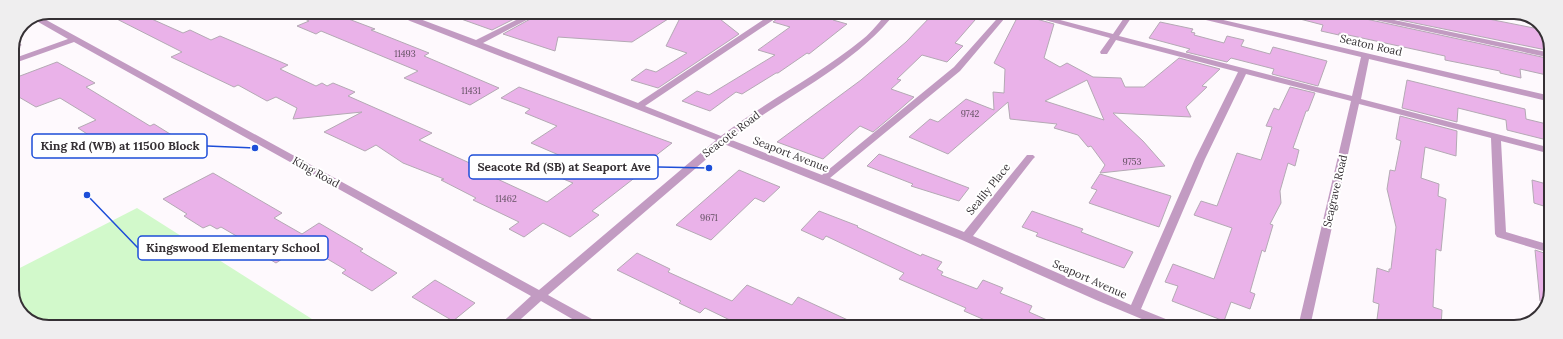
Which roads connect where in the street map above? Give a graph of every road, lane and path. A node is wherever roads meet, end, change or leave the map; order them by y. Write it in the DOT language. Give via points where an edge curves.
graph roads {
  1 [pos="413,19"];
  2 [pos="524,19"];
  3 [pos="770,19"];
  4 [pos="886,19"];
  5 [pos="1001,19"];
  6 [pos="1046,19"];
  7 [pos="1127,19"];
  8 [pos="1215,19"];
  9 [pos="1380,19"];
  10 [pos="41,20"];
  11 [pos="1115,37"];
  12 [pos="75,39"];
  13 [pos="477,43"];
  14 [pos="1104,52"];
  15 [pos="1544,54"];
  16 [pos="1366,55"];
  17 [pos="19,59"];
  18 [pos="1243,71"];
  19 [pos="1544,97"];
  20 [pos="1356,100"];
  21 [pos="640,106"];
  22 [pos="1496,136"];
  23 [pos="722,140"];
  24 [pos="1544,149"];
  25 [pos="1030,158"];
  26 [pos="824,179"];
  27 [pos="966,237"];
  28 [pos="1544,247"];
  29 [pos="539,295"];
  30 [pos="1134,311"];
  31 [pos="510,320"];
  32 [pos="584,320"];
  33 [pos="1156,320"];
  34 [pos="1306,320"];
  1 -- 13 [label="street, Seaport Avenue"];
  2 -- 13 [label="street"];
  3 -- 21 [label="street"];
  4 -- 23 [label="street, Seacote Road" via="867,40 838,62 745,122"];
  5 -- 26 [label="street" via="957,70"];
  6 -- 11 [label="street"];
  7 -- 11 [label="street"];
  8 -- 16 [label="street, Seaton Road"];
  9 -- 15 [label="street"];
  10 -- 12 [label="street, King Road"];
  11 -- 14 [label="street"];
  11 -- 18 [label="street"];
  12 -- 17 [label="street"];
  12 -- 29 [label="street, King Road"];
  13 -- 21 [label="street, Seaport Avenue"];
  16 -- 19 [label="street, Seaton Road"];
  16 -- 20 [label="street, Seagrave Road"];
  18 -- 20 [label="street"];
  18 -- 30 [label="street" via="1200,159"];
  20 -- 22 [label="street"];
  20 -- 34 [label="street, Seagrave Road"];
  21 -- 23 [label="street, Seaport Avenue"];
  22 -- 24 [label="street"];
  22 -- 28 [label="street" via="1501,234"];
  23 -- 26 [label="street, Seaport Avenue"];
  23 -- 29 [label="street, Seacote Road"];
  25 -- 27 [label="street, Sealily Place"];
  26 -- 27 [label="street, Seaport Avenue"];
  27 -- 30 [label="street, Seaport Avenue"];
  29 -- 31 [label="street, Seacote Road"];
  29 -- 32 [label="street, King Road"];
  30 -- 33 [label="street, Seaport Avenue"];
}
